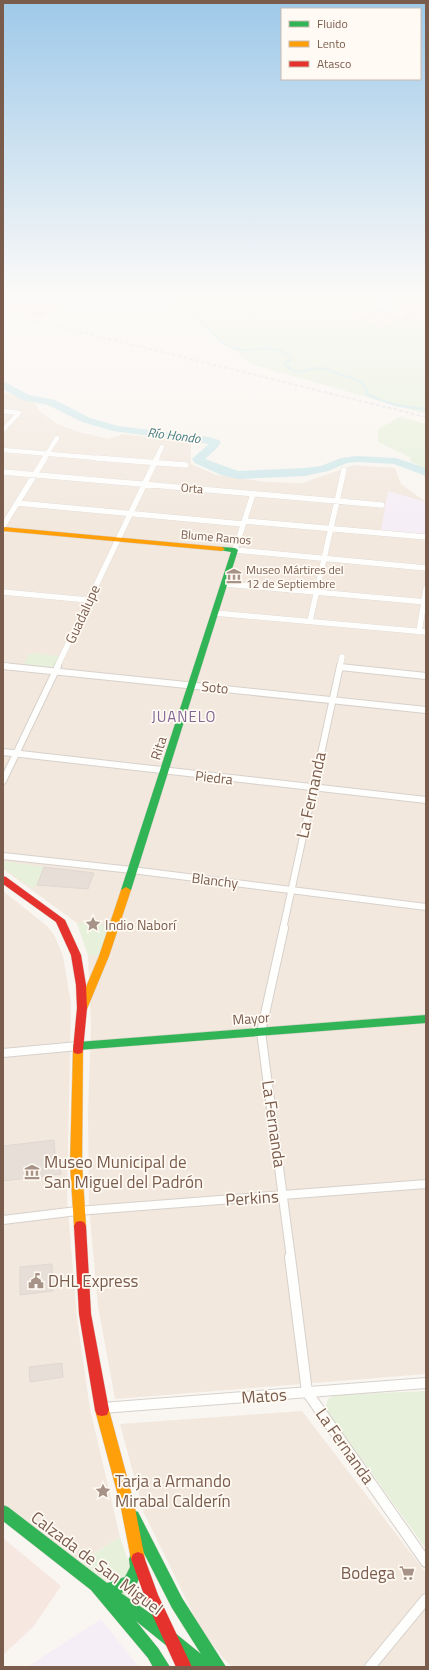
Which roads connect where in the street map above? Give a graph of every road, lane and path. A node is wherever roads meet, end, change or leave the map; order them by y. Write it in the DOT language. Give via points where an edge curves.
graph roads {
  1 [pos="3,412"];
  2 [pos="3,430"];
  3 [pos="57,438"];
  4 [pos="162,447"];
  5 [pos="3,450"];
  6 [pos="47,454"];
  7 [pos="154,463"];
  8 [pos="186,465"];
  9 [pos="344,470"];
  10 [pos="3,472"];
  11 [pos="34,474"];
  12 [pos="143,484"];
  13 [pos="253,494"];
  14 [pos="338,501"];
  15 [pos="17,503"];
  16 [pos="382,505"];
  17 [pos="129,514"];
  18 [pos="244,522"];
  19 [pos="3,528"];
  20 [pos="333,528"];
  21 [pos="426,537"];
  22 [pos="117,540"];
  23 [pos="235,550"];
  24 [pos="324,559"];
  25 [pos="426,568"];
  26 [pos="225,584"];
  27 [pos="426,589"];
  28 [pos="3,592"];
  29 [pos="317,592"];
  30 [pos="88,600"];
  31 [pos="425,602"];
  32 [pos="215,613"];
  33 [pos="310,621"];
  34 [pos="423,632"];
  35 [pos="342,657"];
  36 [pos="3,666"];
  37 [pos="340,668"];
  38 [pos="55,671"];
  39 [pos="426,676"];
  40 [pos="192,685"];
  41 [pos="332,700"];
  42 [pos="426,710"];
  43 [pos="3,752"];
  44 [pos="16,754"];
  45 [pos="165,772"];
  46 [pos="3,781"];
  47 [pos="312,788"];
  48 [pos="426,800"];
  49 [pos="3,856"];
  50 [pos="132,870"];
  51 [pos="3,879"];
  52 [pos="291,890"];
  53 [pos="426,906"];
  54 [pos="82,1008"];
  55 [pos="426,1019"];
  56 [pos="261,1032"];
  57 [pos="78,1046"];
  58 [pos="3,1053"];
  59 [pos="426,1184"];
  60 [pos="284,1195"];
  61 [pos="77,1211"];
  62 [pos="3,1220"];
  63 [pos="426,1383"];
  64 [pos="307,1392"];
  65 [pos="102,1408"];
  66 [pos="127,1503"];
  67 [pos="3,1512"];
  68 [pos="136,1554"];
  69 [pos="426,1562"];
  70 [pos="96,1585"];
  71 [pos="106,1591"];
  72 [pos="426,1599"];
  73 [pos="171,1640"];
  74 [pos="162,1667"];
  75 [pos="184,1667"];
  76 [pos="206,1667"];
  77 [pos="218,1667"];
  78 [pos="370,1667"];
  1 -- 2 [label="street" via="19,413"];
  3 -- 6 [label="street"];
  4 -- 7 [label="street, Guadalupe"];
  5 -- 6 [label="street"];
  6 -- 7 [label="street"];
  6 -- 11 [label="street"];
  7 -- 8 [label="street"];
  7 -- 12 [label="street, Guadalupe"];
  9 -- 14 [label="street"];
  10 -- 11 [label="street, Orta"];
  11 -- 12 [label="street, Orta"];
  11 -- 15 [label="street"];
  12 -- 13 [label="street, Orta"];
  12 -- 17 [label="street, Guadalupe"];
  13 -- 14 [label="street, Orta"];
  13 -- 18 [label="street, Rita"];
  14 -- 16 [label="street, Orta"];
  14 -- 20 [label="street"];
  15 -- 17 [label="street"];
  15 -- 19 [label="street"];
  17 -- 18 [label="street"];
  17 -- 22 [label="street, Guadalupe"];
  18 -- 20 [label="street"];
  18 -- 23 [label="street, Rita"];
  19 -- 22 [label="street, Blume Ramos"];
  20 -- 21 [label="street"];
  20 -- 24 [label="street"];
  22 -- 23 [label="street, Blume Ramos"];
  22 -- 30 [label="street, Guadalupe"];
  23 -- 24 [label="street, Blume Ramos"];
  23 -- 26 [label="street, Rita"];
  24 -- 25 [label="street, Blume Ramos"];
  24 -- 29 [label="street"];
  26 -- 29 [label="street"];
  26 -- 32 [label="street, Rita"];
  27 -- 31 [label="street"];
  28 -- 30 [label="street"];
  29 -- 31 [label="street"];
  29 -- 33 [label="street"];
  30 -- 38 [label="street, Guadalupe"];
  31 -- 34 [label="street"];
  32 -- 33 [label="street"];
  32 -- 40 [label="street, Rita"];
  33 -- 34 [label="street"];
  35 -- 37 [label="street, La Fernanda"];
  36 -- 38 [label="street, Soto"];
  37 -- 39 [label="street"];
  37 -- 41 [label="street, La Fernanda"];
  38 -- 40 [label="street, Soto"];
  38 -- 44 [label="street, Guadalupe"];
  40 -- 41 [label="street, Soto"];
  40 -- 45 [label="street, Rita"];
  41 -- 42 [label="street, Soto"];
  41 -- 47 [label="street, La Fernanda"];
  43 -- 44 [label="street, Piedra"];
  44 -- 45 [label="street, Piedra"];
  44 -- 46 [label="street, Guadalupe"];
  45 -- 47 [label="street, Piedra"];
  45 -- 50 [label="street, Rita"];
  47 -- 48 [label="street, Piedra"];
  47 -- 52 [label="street, La Fernanda"];
  49 -- 50 [label="street, Blanchy"];
  50 -- 52 [label="street, Blanchy"];
  50 -- 54 [label="street, Rita" via="104,956"];
  51 -- 54 [label="street" via="60,920 76,955"];
  52 -- 53 [label="street, Blanchy"];
  52 -- 56 [label="street, La Fernanda"];
  54 -- 57 [label="street"];
  55 -- 56 [label="street, Mayor"];
  56 -- 57 [label="street, Mayor"];
  56 -- 60 [label="street, La Fernanda"];
  57 -- 58 [label="street"];
  57 -- 61 [label="street"];
  59 -- 60 [label="street, Perkins"];
  60 -- 61 [label="street, Perkins"];
  60 -- 64 [label="street, La Fernanda"];
  61 -- 62 [label="street, Perkins"];
  61 -- 65 [label="street" via="85,1314"];
  63 -- 64 [label="street, Matos"];
  64 -- 65 [label="street, Matos"];
  64 -- 69 [label="street, La Fernanda"];
  65 -- 66 [label="street"];
  66 -- 68 [label="street"];
  66 -- 77 [label="street" via="177,1603"];
  67 -- 70 [label="street, Calzada de San Miguel"];
  68 -- 71 [label="street" via="137,1567 130,1583"];
  68 -- 73 [label="street"];
  70 -- 71 [label="street, Calzada de San Miguel"];
  70 -- 74 [label="street"];
  71 -- 73 [label="street, Calzada de San Miguel"];
  72 -- 78 [label="street"];
  73 -- 75 [label="street"];
  73 -- 76 [label="street, Calzada de San Miguel"];
}
